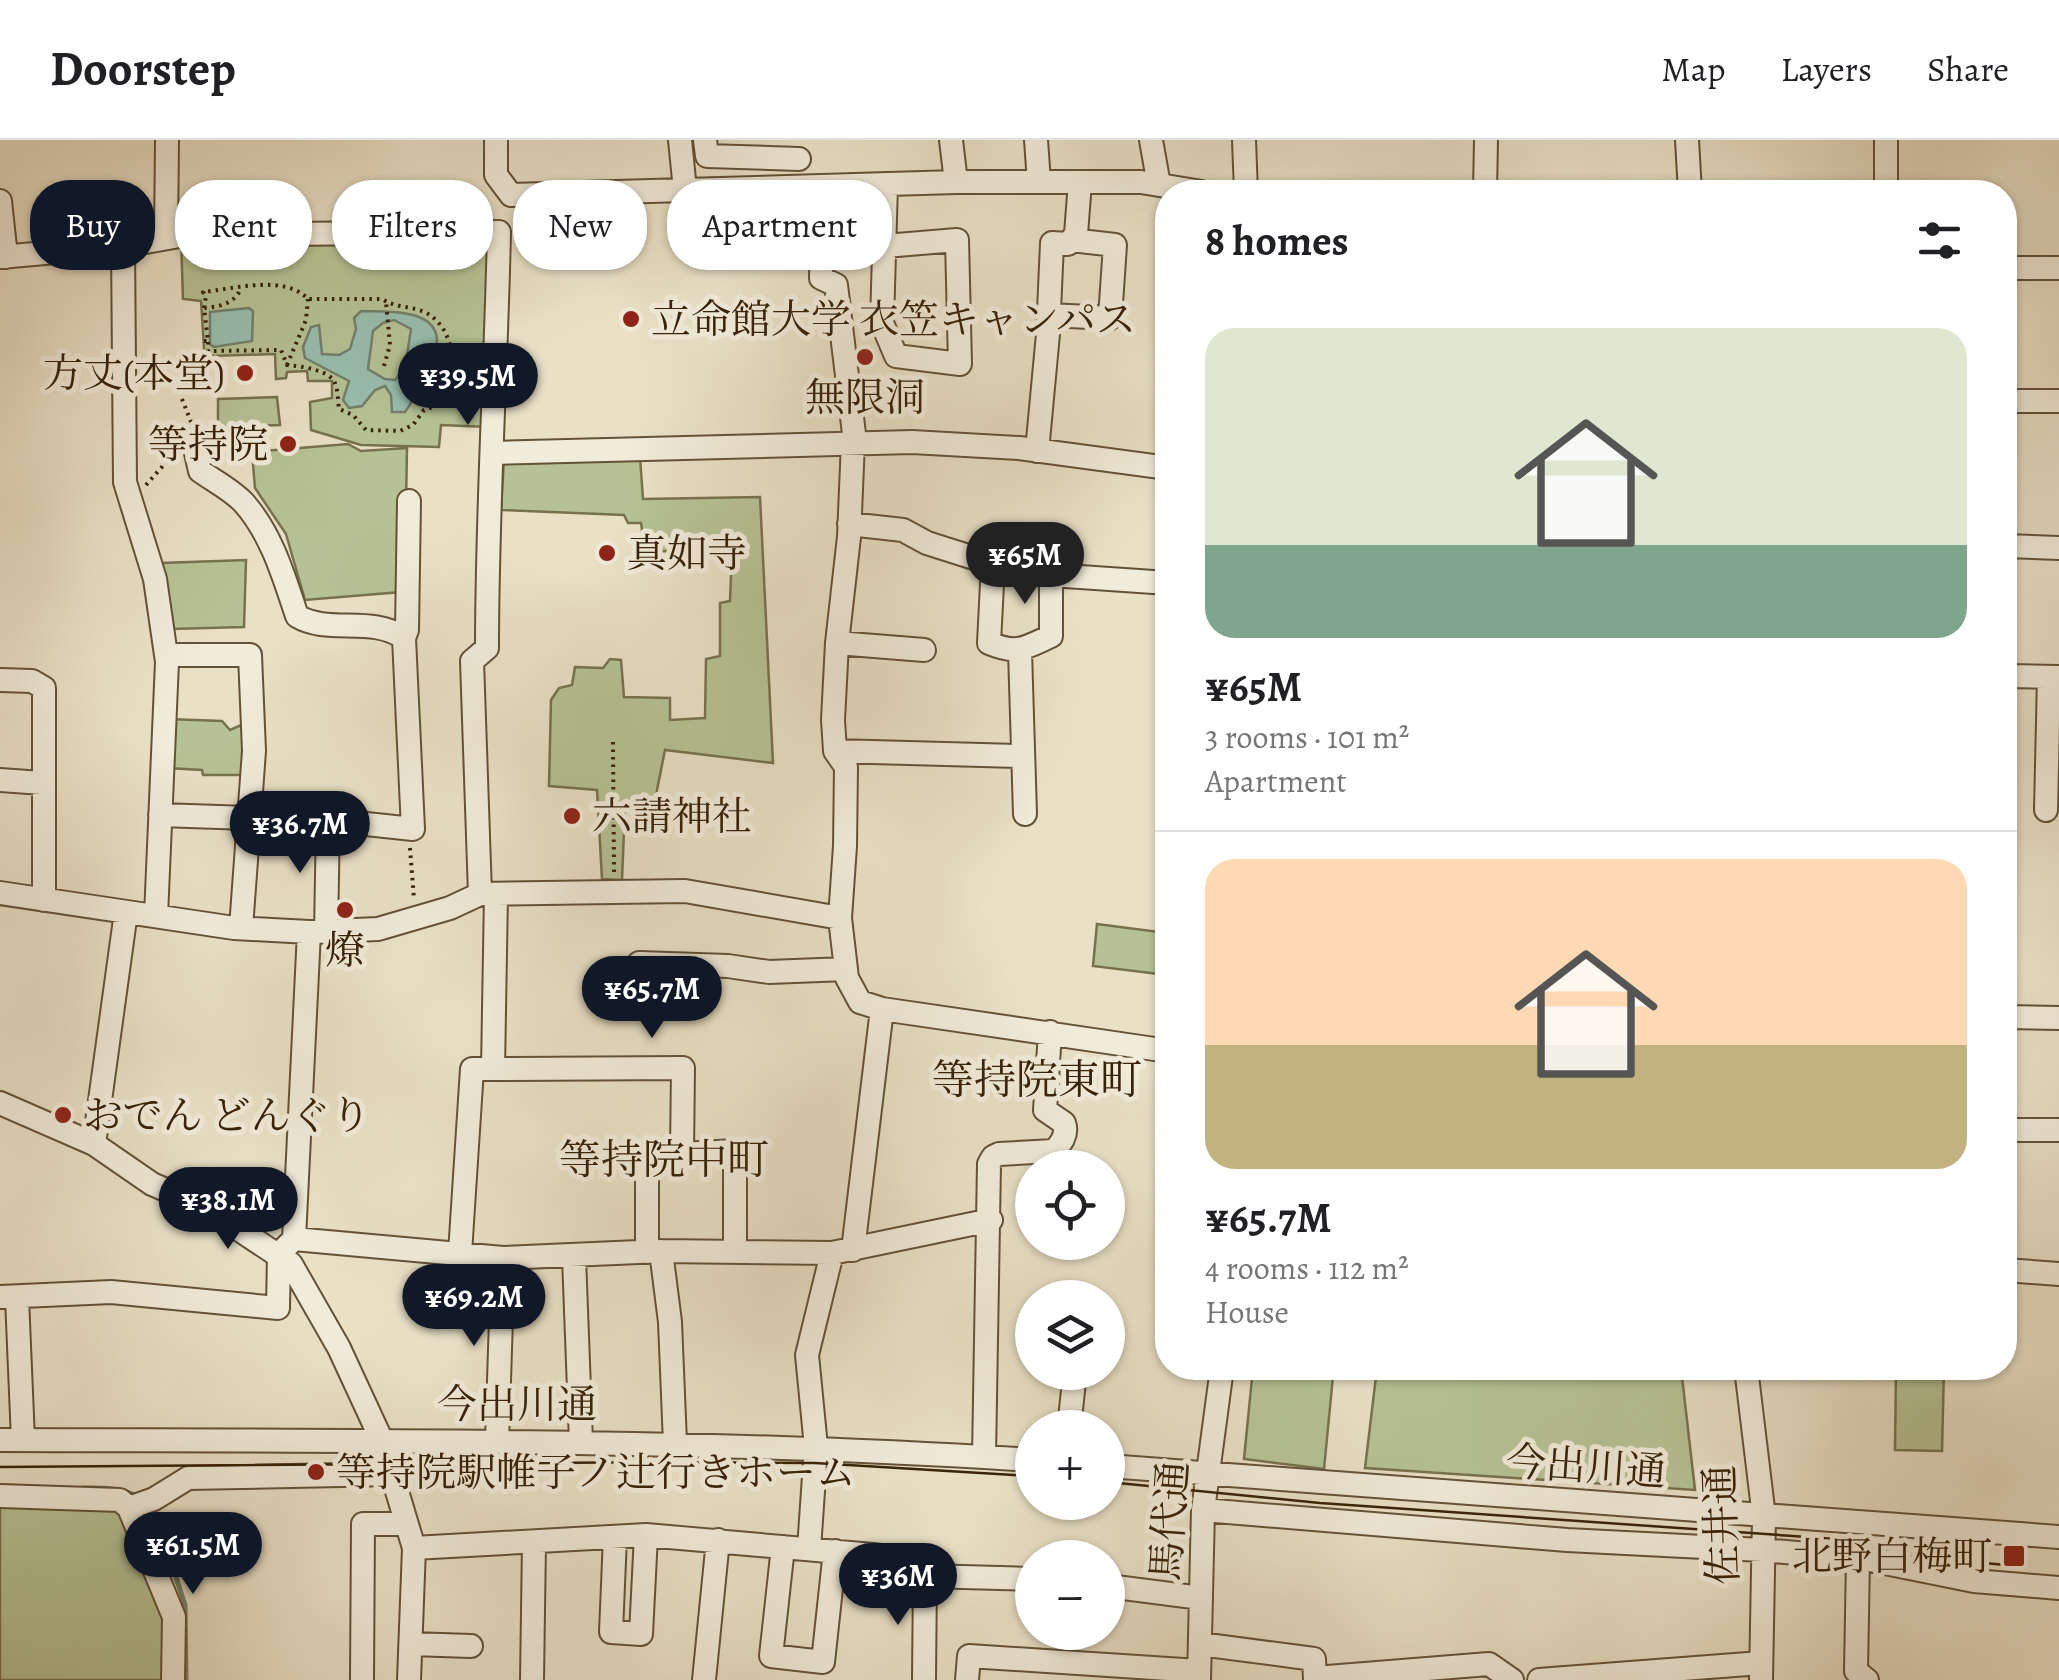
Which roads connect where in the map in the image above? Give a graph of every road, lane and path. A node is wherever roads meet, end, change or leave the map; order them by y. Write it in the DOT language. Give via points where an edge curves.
graph roads {
  1 [pos="167,140"];
  2 [pos="496,140"];
  3 [pos="680,140"];
  4 [pos="705,140"];
  5 [pos="951,140"];
  6 [pos="1036,140"];
  7 [pos="1151,140"];
  8 [pos="1244,140"];
  9 [pos="1486,140"];
  10 [pos="1687,140"];
  11 [pos="1886,140"];
  12 [pos="794,149"];
  13 [pos="684,180"];
  14 [pos="812,180"];
  15 [pos="1158,180"];
  16 [pos="1246,180"];
  17 [pos="1485,180"];
  18 [pos="1689,180"];
  19 [pos="1886,180"];
  20 [pos="956,182"];
  21 [pos="1039,182"];
  22 [pos="1080,182"];
  23 [pos="892,184"];
  24 [pos="1155,185"];
  25 [pos="667,191"];
  26 [pos="510,195"];
  27 [pos="0,201"];
  28 [pos="499,232"];
  29 [pos="166,236"];
  30 [pos="155,239"];
  31 [pos="1071,240"];
  32 [pos="885,246"];
  33 [pos="30,255"];
  34 [pos="3,257"];
  35 [pos="2017,268"];
  36 [pos="2059,268"];
  37 [pos="123,270"];
  38 [pos="820,270"];
  39 [pos="240,289"];
  40 [pos="308,299"];
  41 [pos="386,302"];
  42 [pos="204,308"];
  43 [pos="1050,314"];
  44 [pos="288,365"];
  45 [pos="384,366"];
  46 [pos="182,399"];
  47 [pos="2017,401"];
  48 [pos="2059,402"];
  49 [pos="192,433"];
  50 [pos="854,442"];
  51 [pos="1036,451"];
  52 [pos="493,454"];
  53 [pos="1155,466"];
  54 [pos="130,496"];
  55 [pos="409,501"];
  56 [pos="849,524"];
  57 [pos="2017,546"];
  58 [pos="2059,548"];
  59 [pos="993,564"];
  60 [pos="1050,575"];
  61 [pos="1155,582"];
  62 [pos="404,638"];
  63 [pos="837,643"];
  64 [pos="924,650"];
  65 [pos="1020,651"];
  66 [pos="166,655"];
  67 [pos="2017,676"];
  68 [pos="2054,677"];
  69 [pos="0,680"];
  70 [pos="614,742"];
  71 [pos="1022,756"];
  72 [pos="840,759"];
  73 [pos="0,780"];
  74 [pos="42,783"];
  75 [pos="2046,810"];
  76 [pos="1025,814"];
  77 [pos="160,815"];
  78 [pos="248,818"];
  79 [pos="328,820"];
  80 [pos="413,829"];
  81 [pos="614,892"];
  82 [pos="0,893"];
  83 [pos="488,894"];
  84 [pos="44,900"];
  85 [pos="126,912"];
  86 [pos="156,916"];
  87 [pos="417,917"];
  88 [pos="840,918"];
  89 [pos="240,928"];
  90 [pos="318,932"];
  91 [pos="639,963"];
  92 [pos="846,970"];
  93 [pos="882,1009"];
  94 [pos="2017,1017"];
  95 [pos="2059,1018"];
  96 [pos="1050,1032"];
  97 [pos="1155,1049"];
  98 [pos="493,1069"];
  99 [pos="0,1103"];
  100 [pos="2017,1130"];
  101 [pos="2059,1130"];
  102 [pos="94,1144"];
  103 [pos="682,1154"];
  104 [pos="991,1220"];
  105 [pos="287,1246"];
  106 [pos="735,1251"];
  107 [pos="842,1251"];
  108 [pos="654,1252"];
  109 [pos="460,1253"];
  110 [pos="574,1257"];
  111 [pos="503,1258"];
  112 [pos="2017,1271"];
  113 [pos="2059,1274"];
  114 [pos="9,1297"];
  115 [pos="1220,1380"];
  116 [pos="1747,1380"];
  117 [pos="11,1440"];
  118 [pos="382,1440"];
  119 [pos="498,1441"];
  120 [pos="581,1442"];
  121 [pos="676,1443"];
  122 [pos="816,1447"];
  123 [pos="984,1456"];
  124 [pos="1015,1459"];
  125 [pos="1125,1467"];
  126 [pos="392,1474"];
  127 [pos="1206,1474"];
  128 [pos="0,1496"];
  129 [pos="140,1504"];
  130 [pos="1203,1510"];
  131 [pos="1764,1517"];
  132 [pos="405,1524"];
  133 [pos="646,1535"];
  134 [pos="615,1537"];
  135 [pos="2059,1537"];
  136 [pos="718,1540"];
  137 [pos="534,1542"];
  138 [pos="783,1547"];
  139 [pos="414,1548"];
  140 [pos="809,1549"];
  141 [pos="1762,1550"];
  142 [pos="834,1552"];
  143 [pos="1858,1559"];
  144 [pos="925,1576"];
  145 [pos="1015,1579"];
  146 [pos="1125,1588"];
  147 [pos="2059,1588"];
  148 [pos="1201,1598"];
  149 [pos="411,1644"];
  150 [pos="1200,1644"];
  151 [pos="472,1646"];
  152 [pos="1761,1671"];
  153 [pos="1199,1676"];
  154 [pos="1633,1677"];
  155 [pos="1315,1679"];
  156 [pos="173,1680"];
  157 [pos="362,1680"];
  158 [pos="409,1680"];
  159 [pos="532,1680"];
  160 [pos="704,1680"];
  161 [pos="924,1680"];
  162 [pos="967,1680"];
  163 [pos="1512,1680"];
  164 [pos="1539,1680"];
  165 [pos="1867,1680"];
  1 -- 29 [label="street"];
  2 -- 26 [label="street" via="496,176"];
  3 -- 13 [label="street"];
  4 -- 12 [label="street" via="707,156"];
  5 -- 20 [label="street"];
  6 -- 21 [label="street"];
  7 -- 15 [label="street"];
  8 -- 16 [label="street"];
  9 -- 17 [label="street"];
  10 -- 18 [label="street"];
  11 -- 19 [label="street"];
  12 -- 14 [label="street"];
  20 -- 21 [label="street"];
  20 -- 23 [label="street"];
  21 -- 22 [label="street"];
  22 -- 24 [label="street"];
  22 -- 31 [label="street"];
  25 -- 26 [label="street"];
  26 -- 28 [label="street"];
  27 -- 34 [label="street"];
  28 -- 29 [label="street"];
  28 -- 52 [label="street"];
  29 -- 30 [label="street"];
  31 -- 43 [label="street" via="1052,243"];
  31 -- 43 [label="street" via="1114,244 1110,318"];
  32 -- 32 [label="street" via="957,240 960,364 896,356 882,323"];
  33 -- 34 [label="street"];
  35 -- 36 [label="street"];
  37 -- 54 [label="street"];
  38 -- 50 [label="street" via="821,278 836,285"];
  39 -- 40 [label="path" via="283,288"];
  39 -- 42 [label="path" via="220,307"];
  39 -- 42 [label="path" via="203,292"];
  40 -- 41 [label="path"];
  40 -- 44 [label="path"];
  41 -- 44 [label="path" via="432,315 451,345 451,380 442,404 424,410 412,425 366,430 339,409 330,376"];
  41 -- 45 [label="path" via="390,345"];
  42 -- 44 [label="path" via="208,351 281,350"];
  43 -- 51 [label="street"];
  46 -- 49 [label="path"];
  47 -- 48 [label="street"];
  49 -- 54 [label="path" via="148,485"];
  49 -- 62 [label="street" via="200,471 242,500 260,524 297,616 391,628"];
  50 -- 51 [label="street"];
  50 -- 52 [label="street"];
  50 -- 56 [label="street"];
  51 -- 53 [label="street"];
  52 -- 83 [label="street" via="488,648 472,661"];
  54 -- 66 [label="street" via="156,579"];
  55 -- 62 [label="street"];
  56 -- 59 [label="street" via="903,530"];
  56 -- 63 [label="street"];
  57 -- 58 [label="street"];
  59 -- 60 [label="street"];
  59 -- 65 [label="street" via="990,643"];
  60 -- 61 [label="street"];
  60 -- 65 [label="street" via="1050,636"];
  62 -- 80 [label="street"];
  63 -- 64 [label="street"];
  63 -- 72 [label="street"];
  65 -- 71 [label="street"];
  66 -- 77 [label="street"];
  66 -- 78 [label="street" via="250,655 254,751"];
  67 -- 68 [label="street"];
  68 -- 75 [label="street"];
  69 -- 74 [label="street" via="44,688"];
  70 -- 81 [label="path"];
  71 -- 72 [label="street"];
  71 -- 76 [label="street"];
  72 -- 88 [label="street" via="846,818"];
  73 -- 74 [label="street"];
  74 -- 84 [label="street"];
  77 -- 78 [label="street"];
  77 -- 86 [label="street"];
  78 -- 79 [label="street"];
  78 -- 89 [label="street"];
  79 -- 80 [label="street"];
  79 -- 90 [label="street"];
  80 -- 87 [label="path"];
  81 -- 83 [label="street"];
  81 -- 88 [label="street" via="685,890"];
  82 -- 84 [label="street"];
  83 -- 87 [label="street"];
  83 -- 98 [label="street"];
  84 -- 85 [label="street"];
  85 -- 86 [label="street"];
  85 -- 102 [label="street"];
  86 -- 89 [label="street"];
  87 -- 90 [label="street" via="378,929"];
  88 -- 92 [label="street"];
  89 -- 90 [label="street"];
  90 -- 105 [label="street"];
  91 -- 92 [label="street"];
  92 -- 93 [label="street" via="860,1002"];
  93 -- 96 [label="street"];
  93 -- 107 [label="street"];
  94 -- 95 [label="street"];
  96 -- 97 [label="street"];
  96 -- 104 [label="street" via="1045,1110 1064,1123 1065,1135 1054,1151 993,1156"];
  98 -- 103 [label="street" via="682,1068"];
  98 -- 109 [label="street" via="472,1069"];
  99 -- 102 [label="street"];
  100 -- 101 [label="street"];
  102 -- 105 [label="street" via="152,1184"];
  103 -- 106 [label="street" via="735,1151"];
  103 -- 108 [label="street" via="647,1156"];
  104 -- 107 [label="street"];
  104 -- 123 [label="street"];
  105 -- 109 [label="street"];
  105 -- 114 [label="street" via="278,1308 111,1292"];
  105 -- 118 [label="street"];
  106 -- 107 [label="street"];
  106 -- 108 [label="street"];
  107 -- 122 [label="street" via="807,1356"];
  108 -- 110 [label="street"];
  108 -- 121 [label="street" via="670,1322"];
  109 -- 111 [label="street"];
  110 -- 111 [label="street"];
  110 -- 120 [label="street"];
  111 -- 119 [label="street"];
  112 -- 113 [label="street"];
  114 -- 117 [label="street"];
  115 -- 127 [label="street, 馬代通"];
  116 -- 131 [label="street, 佐井通"];
  117 -- 118 [label="street, 今出川通"];
  118 -- 119 [label="street, 今出川通"];
  118 -- 126 [label="street"];
  119 -- 120 [label="street, 今出川通"];
  120 -- 121 [label="street, 今出川通"];
  121 -- 122 [label="street, 今出川通"];
  122 -- 123 [label="street, 今出川通"];
  122 -- 140 [label="street"];
  123 -- 124 [label="street, 今出川通"];
  125 -- 127 [label="street, 今出川通"];
  126 -- 129 [label="street" via="188,1478"];
  126 -- 132 [label="street"];
  127 -- 130 [label="street, 馬代通"];
  127 -- 131 [label="street, 今出川通"];
  128 -- 129 [label="street"];
  129 -- 156 [label="street" via="174,1617"];
  130 -- 141 [label="street"];
  130 -- 148 [label="street, 馬代通"];
  131 -- 135 [label="street, 今出川通"];
  131 -- 141 [label="street, 佐井通"];
  132 -- 139 [label="street"];
  132 -- 157 [label="street" via="363,1524"];
  133 -- 134 [label="street"];
  133 -- 134 [label="street" via="642,1634 611,1632"];
  133 -- 136 [label="street"];
  134 -- 137 [label="street"];
  136 -- 138 [label="street"];
  136 -- 160 [label="street"];
  137 -- 139 [label="street"];
  137 -- 159 [label="street"];
  138 -- 140 [label="street"];
  138 -- 142 [label="street" via="772,1656 823,1662"];
  139 -- 149 [label="street"];
  140 -- 142 [label="street"];
  141 -- 143 [label="street"];
  141 -- 152 [label="street, 佐井通"];
  142 -- 144 [label="street" via="903,1559"];
  143 -- 147 [label="street"];
  143 -- 165 [label="street" via="1856,1671"];
  144 -- 145 [label="street"];
  144 -- 161 [label="street"];
  146 -- 148 [label="street"];
  148 -- 150 [label="street, 馬代通"];
  149 -- 151 [label="street"];
  149 -- 158 [label="street"];
  150 -- 153 [label="street, 馬代通"];
  150 -- 155 [label="street" via="1314,1658"];
  152 -- 154 [label="street"];
  153 -- 162 [label="street" via="968,1656"];
  154 -- 164 [label="street"];
  155 -- 163 [label="street" via="1488,1664"];
}
